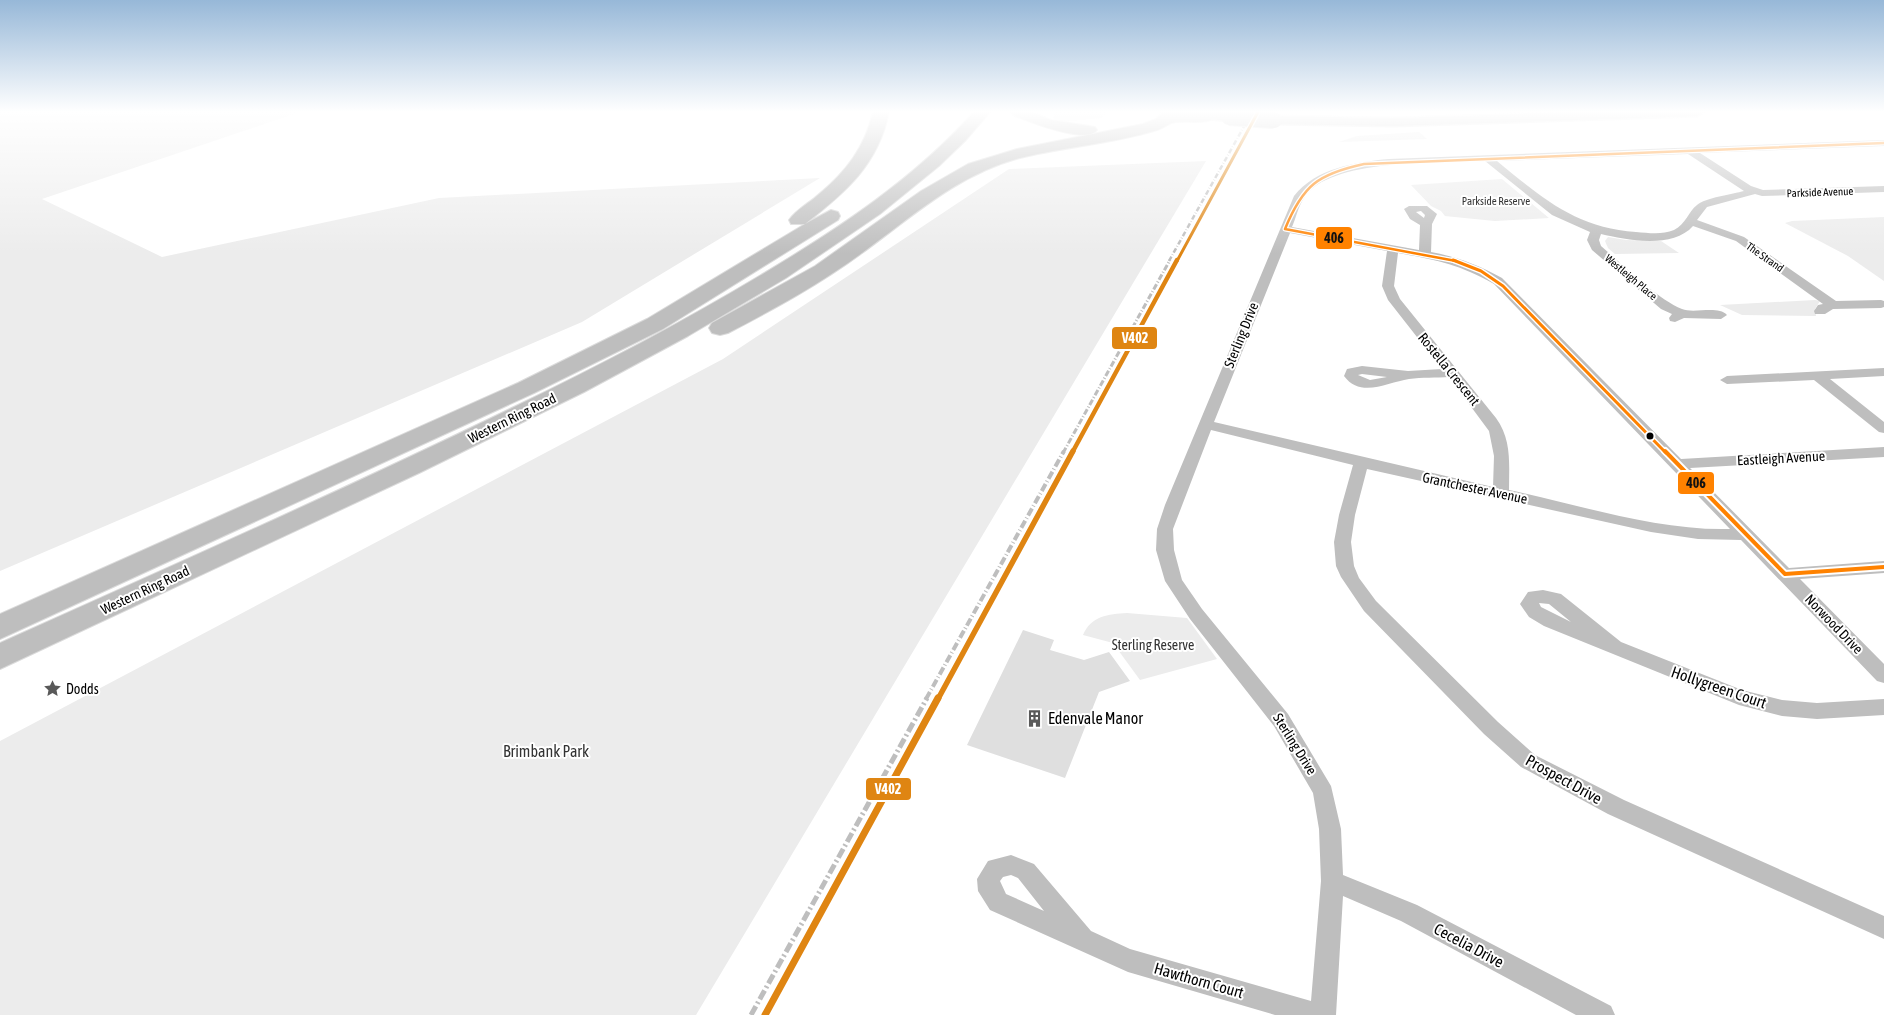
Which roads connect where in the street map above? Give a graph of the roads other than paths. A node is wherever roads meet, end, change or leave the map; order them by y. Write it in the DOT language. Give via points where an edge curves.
graph roads {
  1 [pos="862,159"];
  2 [pos="934,159"];
  3 [pos="1001,159"];
  4 [pos="1454,159"];
  5 [pos="1489,159"];
  6 [pos="1704,159"];
  7 [pos="1884,189"];
  8 [pos="1755,191"];
  9 [pos="843,208"];
  10 [pos="1691,222"];
  11 [pos="1426,224"];
  12 [pos="1285,229"];
  13 [pos="1596,230"];
  14 [pos="1394,248"];
  15 [pos="1425,254"];
  16 [pos="692,301"];
  17 [pos="1881,304"];
  18 [pos="1833,305"];
  19 [pos="1820,311"];
  20 [pos="1721,315"];
  21 [pos="1678,316"];
  22 [pos="1884,372"];
  23 [pos="1451,373"];
  24 [pos="1408,375"];
  25 [pos="1818,376"];
  26 [pos="1727,380"];
  27 [pos="1207,425"];
  28 [pos="1884,429"];
  29 [pos="1884,452"];
  30 [pos="1361,464"];
  31 [pos="1678,464"];
  32 [pos="1501,494"];
  33 [pos="337,503"];
  34 [pos="1746,534"];
  35 [pos="1884,567"];
  36 [pos="1785,574"];
  37 [pos="0,627"];
  38 [pos="1617,650"];
  39 [pos="0,657"];
  40 [pos="1884,676"];
  41 [pos="1884,706"];
  42 [pos="1332,882"];
  43 [pos="1884,928"];
  44 [pos="1082,938"];
  45 [pos="1318,1015"];
  46 [pos="1324,1015"];
  47 [pos="1602,1015"];
  1 -- 16 [label="highway" via="848,178 804,216"];
  2 -- 33 [label="highway, Western Ring Road" via="850,225 780,272 650,348"];
  3 -- 33 [label="highway" via="973,168 944,184 853,250 765,305 478,447"];
  4 -- 12 [label="street, Sterling Drive" via="1389,162 1338,171 1320,178 1296,200"];
  5 -- 13 [label="street, Parkside Avenue" via="1546,207 1572,222"];
  6 -- 8 [label="street, Parkside Avenue"];
  7 -- 8 [label="street, Parkside Avenue" via="1778,194"];
  8 -- 10 [label="street, Parkside Avenue" via="1703,205 1697,209"];
  9 -- 16 [label="highway, Western Ring Road"];
  10 -- 13 [label="street, Parkside Avenue" via="1677,233 1657,236"];
  10 -- 18 [label="street, The Strand" via="1740,239"];
  11 -- 15 [label="street"];
  12 -- 14 [label="street, Norwood Drive"];
  12 -- 27 [label="street, Sterling Drive"];
  13 -- 21 [label="street, Westleigh Place" via="1593,240 1596,248"];
  14 -- 15 [label="street, Norwood Drive"];
  14 -- 23 [label="street, Rostella Crescent" via="1388,286 1394,300"];
  15 -- 31 [label="street, Norwood Drive" via="1473,267 1498,281"];
  16 -- 37 [label="highway, Western Ring Road" via="655,324 526,388"];
  17 -- 18 [label="street"];
  18 -- 19 [label="street"];
  20 -- 21 [label="street, Westleigh Place"];
  22 -- 25 [label="street"];
  23 -- 24 [label="street"];
  23 -- 32 [label="street, Rostella Crescent" via="1498,434 1502,448"];
  25 -- 26 [label="street"];
  25 -- 28 [label="street"];
  27 -- 30 [label="street, Grantchester Avenue"];
  27 -- 42 [label="street, Sterling Drive" via="1164,529 1165,550 1174,581 1196,614 1281,720 1323,792 1330,829"];
  29 -- 31 [label="street, Eastleigh Avenue"];
  30 -- 32 [label="street, Grantchester Avenue"];
  30 -- 43 [label="street, Prospect Drive" via="1343,543 1345,565 1355,585 1370,606 1522,756 1616,807"];
  31 -- 34 [label="street, Norwood Drive"];
  32 -- 34 [label="street, Grantchester Avenue" via="1682,531"];
  33 -- 39 [label="highway, Western Ring Road"];
  34 -- 36 [label="street, Norwood Drive"];
  35 -- 36 [label="street"];
  36 -- 40 [label="street, Norwood Drive"];
  38 -- 41 [label="street, Hollygreen Court" via="1739,697 1782,708 1817,710"];
  42 -- 46 [label="street, Sterling Drive"];
  42 -- 47 [label="street, Cecelia Drive" via="1408,913"];
  44 -- 45 [label="street, Hawthorn Court" via="1128,960"];
}
